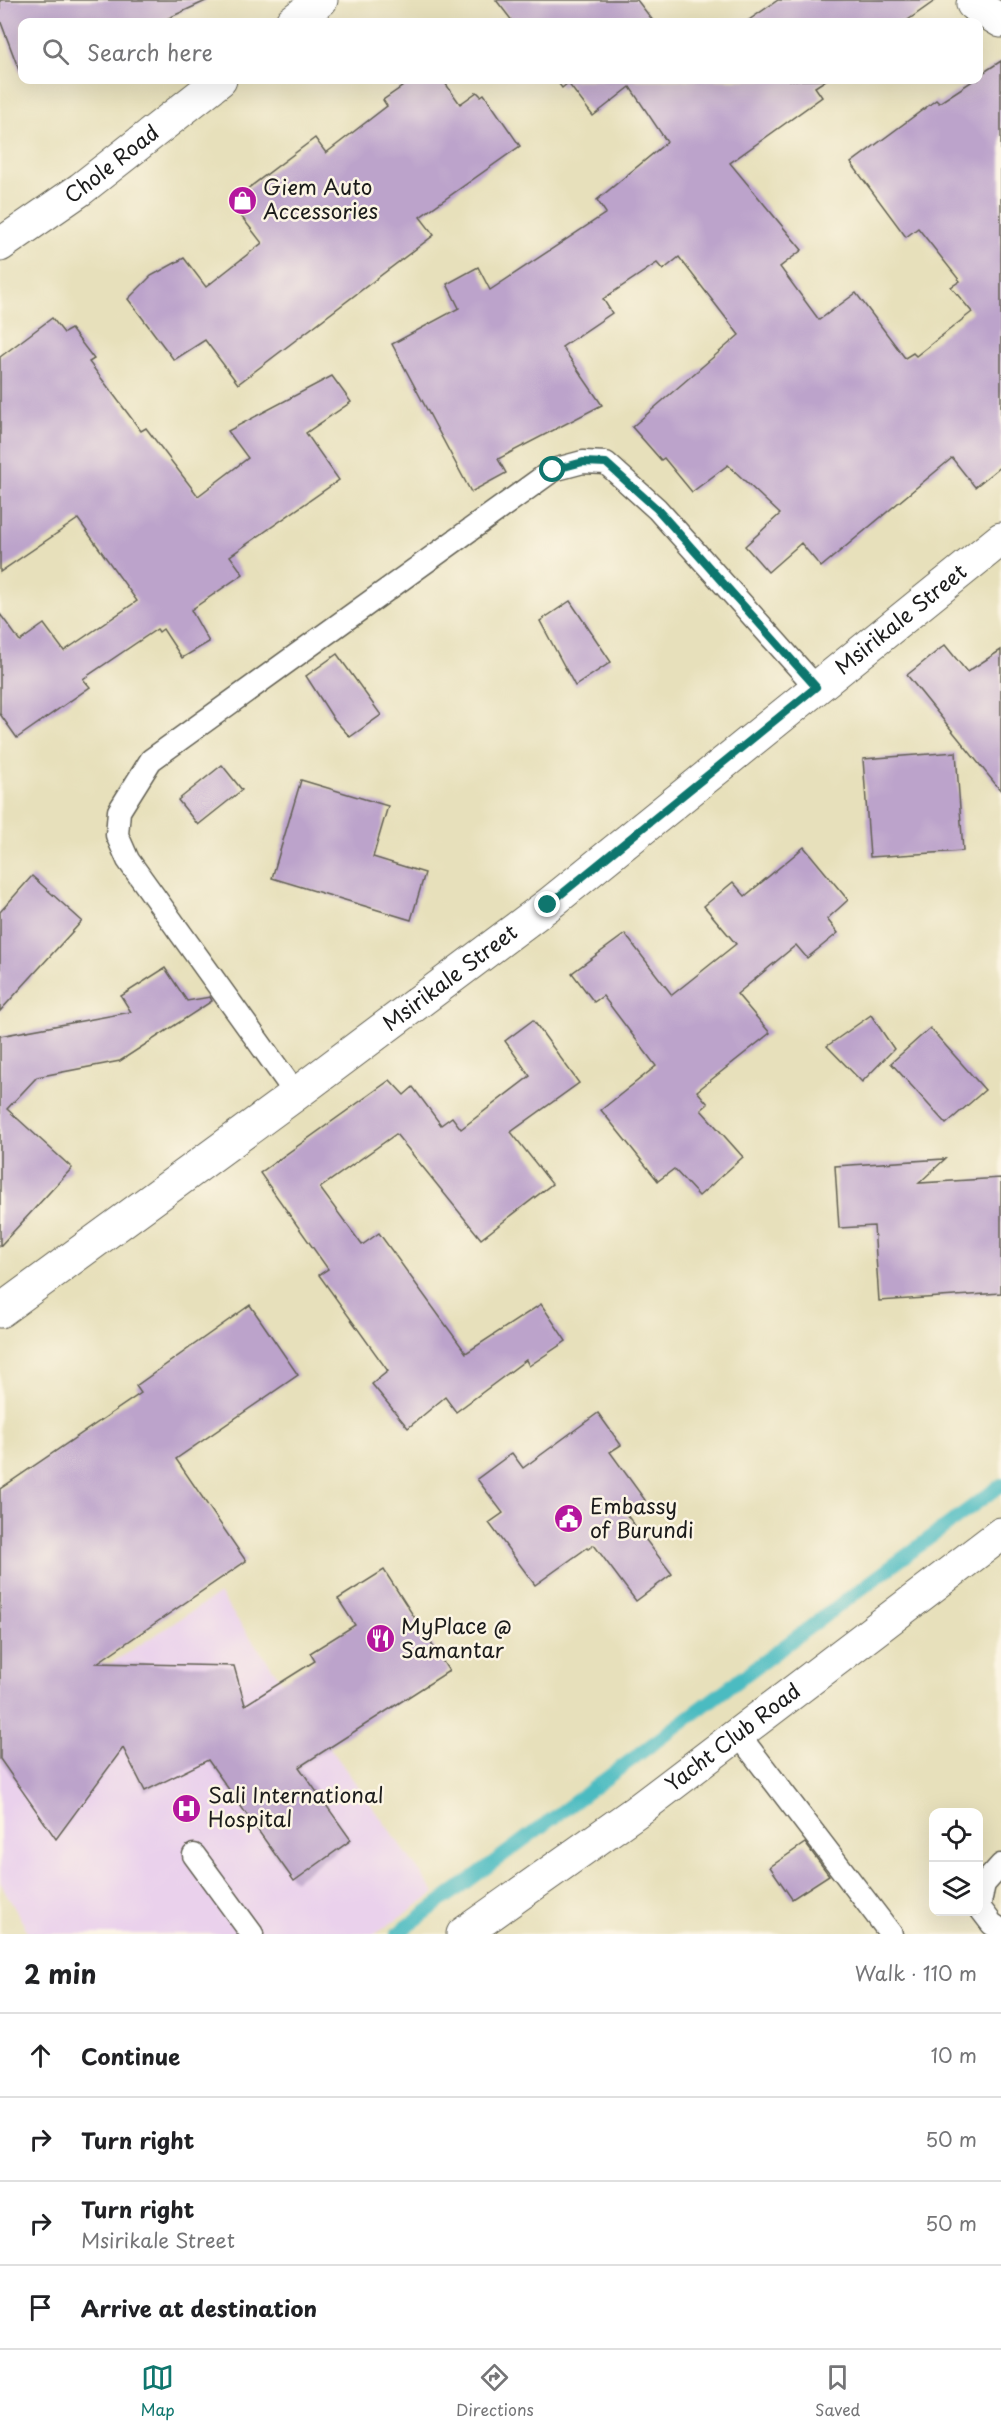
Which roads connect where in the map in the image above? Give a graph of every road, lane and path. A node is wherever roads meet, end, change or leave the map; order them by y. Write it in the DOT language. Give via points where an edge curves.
graph roads {
  1 [pos="321,0"];
  2 [pos="973,4"];
  3 [pos="297,18"];
  4 [pos="1001,21"];
  5 [pos="215,84"];
  6 [pos="0,245"];
  7 [pos="1001,539"];
  8 [pos="816,687"];
  9 [pos="296,1094"];
  10 [pos="0,1311"];
  11 [pos="1001,1534"];
  12 [pos="738,1734"];
  13 [pos="194,1854"];
  14 [pos="1001,1865"];
  15 [pos="1001,1930"];
  16 [pos="252,1934"];
  17 [pos="463,1934"];
  18 [pos="891,1934"];
  1 -- 3 [label="street"];
  2 -- 4 [label="street"];
  5 -- 6 [label="street, Chole Road" via="81,189"];
  7 -- 8 [label="street, Msirikale Street"];
  8 -- 9 [label="street, Msirikale Street" via="548,905"];
  8 -- 9 [label="lane" via="657,509 606,463 583,462 553,470 151,760 119,811 117,835 128,860"];
  9 -- 10 [label="street, Msirikale Street"];
  11 -- 12 [label="street, Yacht Club Road"];
  12 -- 17 [label="street, Yacht Club Road"];
  12 -- 18 [label="lane"];
  13 -- 16 [label="lane"];
  14 -- 15 [label="lane" via="984,1884 979,1907"];
}
